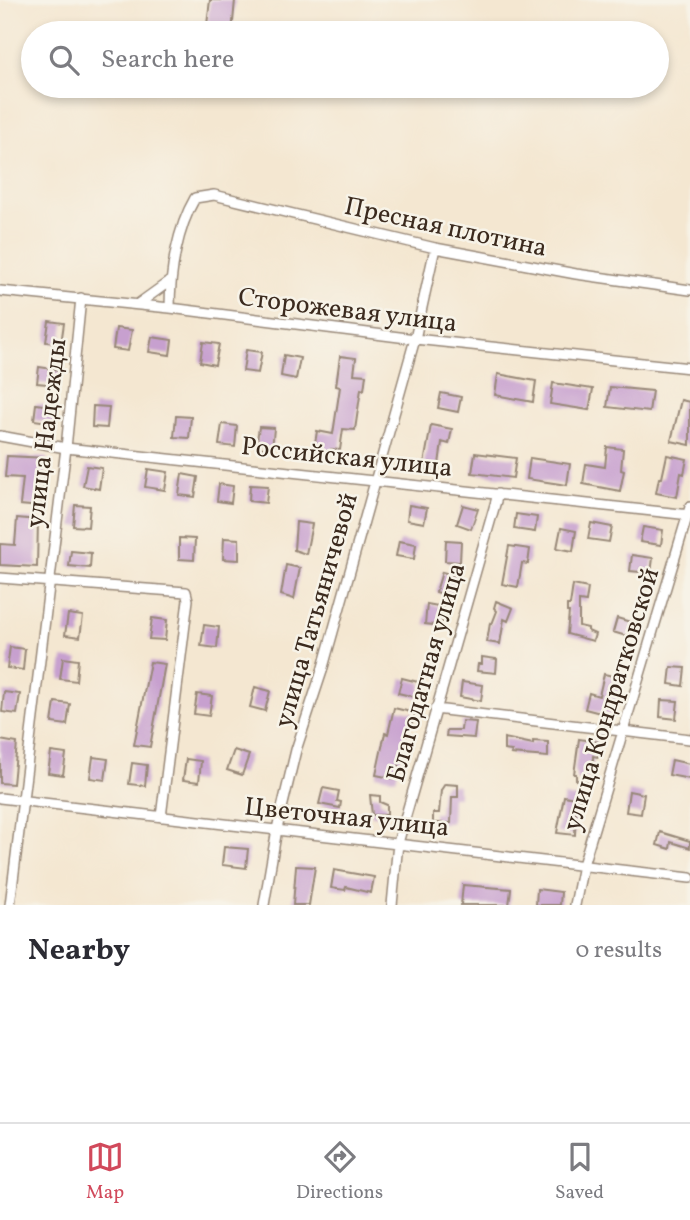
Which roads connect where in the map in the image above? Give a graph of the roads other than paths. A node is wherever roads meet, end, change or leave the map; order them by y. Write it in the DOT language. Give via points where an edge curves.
graph roads {
  1 [pos="435,248"];
  2 [pos="170,281"];
  3 [pos="690,290"];
  4 [pos="0,291"];
  5 [pos="81,298"];
  6 [pos="138,304"];
  7 [pos="170,308"];
  8 [pos="415,339"];
  9 [pos="690,368"];
  10 [pos="0,436"];
  11 [pos="66,447"];
  12 [pos="374,480"];
  13 [pos="498,494"];
  14 [pos="689,512"];
  15 [pos="0,578"];
  16 [pos="48,580"];
  17 [pos="436,709"];
  18 [pos="623,730"];
  19 [pos="690,738"];
  20 [pos="0,798"];
  21 [pos="23,800"];
  22 [pos="161,817"];
  23 [pos="277,829"];
  24 [pos="398,843"];
  25 [pos="583,864"];
  26 [pos="690,877"];
  27 [pos="10,905"];
  28 [pos="264,905"];
  29 [pos="392,905"];
  30 [pos="575,905"];
  1 -- 2 [label="street, Пресная плотина" via="214,195 195,198 187,212"];
  1 -- 3 [label="street, Пресная плотина"];
  1 -- 8 [label="street, улица Татьяничевой"];
  2 -- 6 [label="street"];
  2 -- 7 [label="street"];
  4 -- 5 [label="street, Сторожевая улица"];
  5 -- 6 [label="street, Сторожевая улица"];
  5 -- 11 [label="street, улица Надежды"];
  6 -- 7 [label="street, Сторожевая улица"];
  7 -- 8 [label="street, Сторожевая улица"];
  8 -- 9 [label="street, Сторожевая улица"];
  8 -- 12 [label="street, улица Татьяничевой"];
  10 -- 11 [label="street, Российская улица"];
  11 -- 12 [label="street, Российская улица"];
  11 -- 16 [label="street, улица Надежды"];
  12 -- 13 [label="street, Российская улица"];
  12 -- 23 [label="street, улица Татьяничевой"];
  13 -- 14 [label="street, Российская улица"];
  13 -- 17 [label="street, Благодатная улица"];
  14 -- 18 [label="street, улица Кондратковской"];
  15 -- 16 [label="street"];
  16 -- 21 [label="street, улица Надежды"];
  16 -- 22 [label="street" via="186,592"];
  17 -- 18 [label="street"];
  17 -- 24 [label="street, Благодатная улица"];
  18 -- 19 [label="street"];
  18 -- 25 [label="street, улица Кондратковской"];
  20 -- 21 [label="street, Цветочная улица"];
  21 -- 22 [label="street, Цветочная улица"];
  21 -- 27 [label="street, улица Надежды"];
  22 -- 23 [label="street, Цветочная улица"];
  23 -- 24 [label="street, Цветочная улица"];
  23 -- 28 [label="street, улица Татьяничевой"];
  24 -- 25 [label="street, Цветочная улица"];
  24 -- 29 [label="street, Благодатная улица"];
  25 -- 26 [label="street, Цветочная улица"];
  25 -- 30 [label="street, улица Кондратковской"];
}
